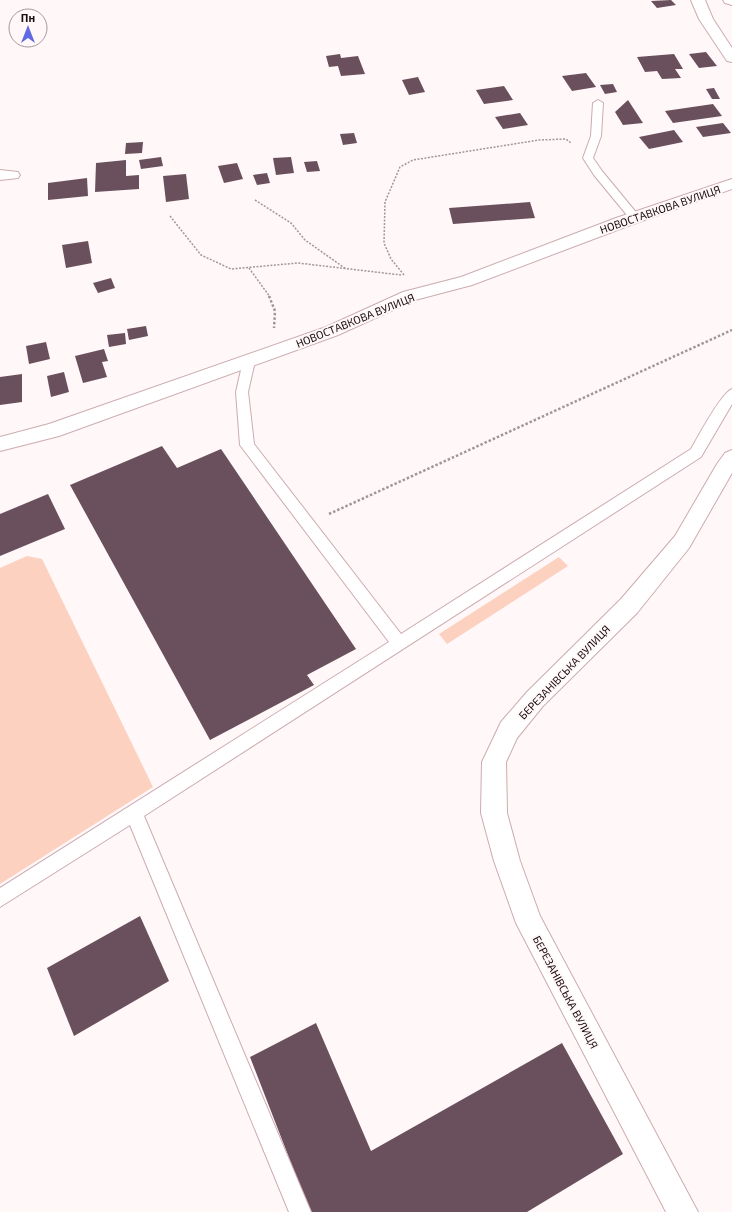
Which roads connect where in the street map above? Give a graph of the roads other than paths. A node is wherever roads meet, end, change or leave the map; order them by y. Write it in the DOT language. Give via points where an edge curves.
graph roads {
  1 [pos="698,0"];
  2 [pos="732,58"];
  3 [pos="598,103"];
  4 [pos="732,184"];
  5 [pos="635,218"];
  6 [pos="256,359"];
  7 [pos="732,394"];
  8 [pos="0,444"];
  9 [pos="732,458"];
  10 [pos="399,644"];
  11 [pos="134,813"];
  12 [pos="0,898"];
  13 [pos="300,1212"];
  14 [pos="683,1212"];
  1 -- 2 [label="street" via="706,19"];
  3 -- 5 [label="lane" via="596,136 588,158"];
  4 -- 5 [label="street, НОВОСТАВКОВА ВУЛИЦЯ"];
  5 -- 6 [label="street, НОВОСТАВКОВА ВУЛИЦЯ" via="466,281 408,296 332,331"];
  6 -- 8 [label="street, НОВОСТАВКОВА ВУЛИЦЯ" via="52,431"];
  6 -- 10 [label="lane" via="242,392 247,445"];
  7 -- 10 [label="lane" via="696,453"];
  9 -- 14 [label="street, БЕРЕЗАНІВСЬКА ВУЛИЦЯ" via="682,542 629,606 534,699 509,730 494,762 494,813 507,861 529,923"];
  10 -- 11 [label="lane"];
  11 -- 12 [label="lane"];
  11 -- 13 [label="lane"];
}
